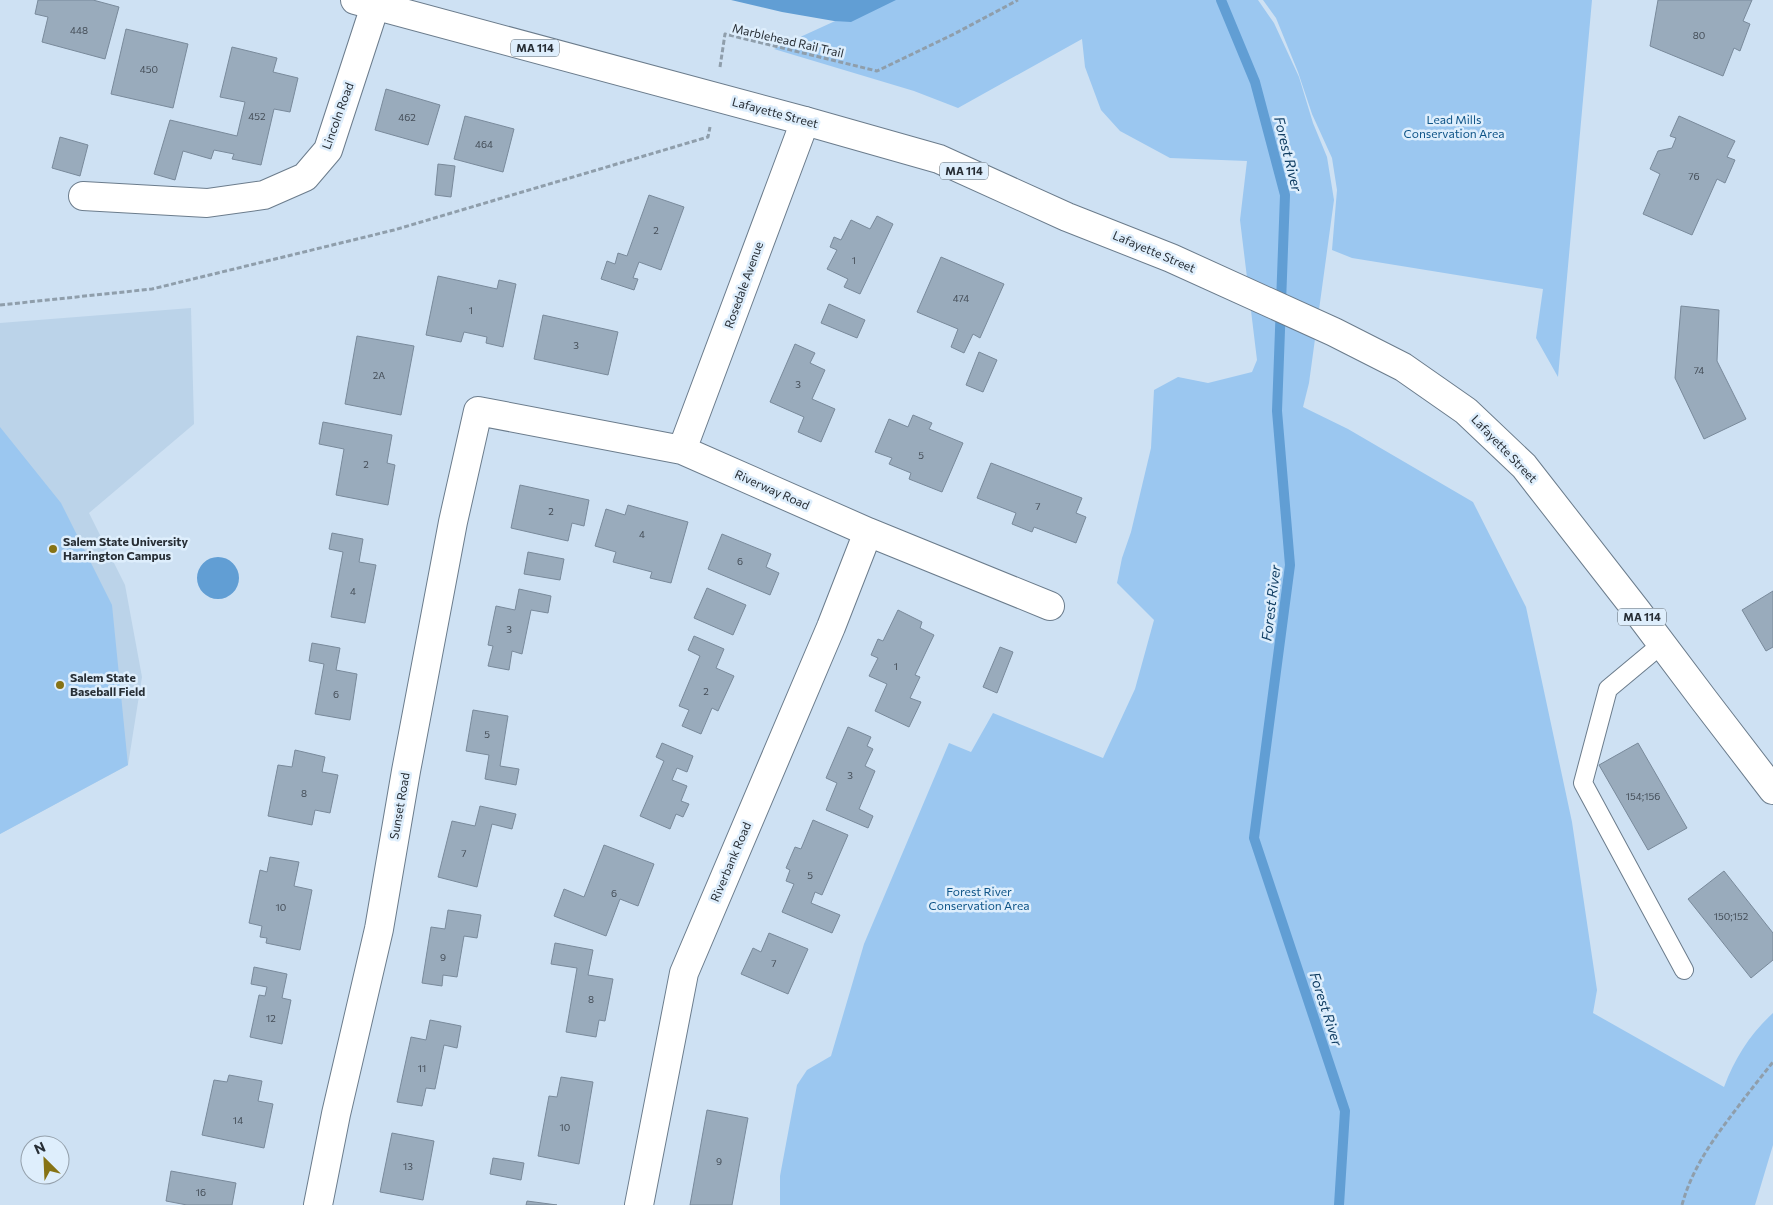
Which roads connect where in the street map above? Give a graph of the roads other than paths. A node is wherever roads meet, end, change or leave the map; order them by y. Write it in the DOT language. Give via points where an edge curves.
graph roads {
  1 [pos="365,3"];
  2 [pos="805,121"];
  3 [pos="83,196"];
  4 [pos="483,413"];
  5 [pos="682,450"];
  6 [pos="868,532"];
  7 [pos="1050,606"];
  8 [pos="1662,644"];
  9 [pos="1773,790"];
  10 [pos="1684,970"];
  11 [pos="318,1205"];
  12 [pos="639,1205"];
  1 -- 2 [label="street, Lafayette Street / MA 114"];
  1 -- 3 [label="street, Lincoln Road" via="328,150 305,177 264,195 207,203"];
  2 -- 5 [label="street, Rosedale Avenue"];
  2 -- 8 [label="street, Lafayette Street / MA 114" via="939,159 1067,217 1171,258 1403,367 1466,411 1530,474"];
  4 -- 5 [label="street, Riverway Road"];
  4 -- 11 [label="street, Sunset Road" via="478,411 454,522 379,929"];
  5 -- 6 [label="street, Riverway Road"];
  6 -- 7 [label="street, Riverway Road"];
  6 -- 12 [label="street, Riverbank Road" via="831,628 684,973"];
  8 -- 9 [label="street, Lafayette Street / MA 114"];
  8 -- 10 [label="lane" via="1608,689 1583,783"];
}
